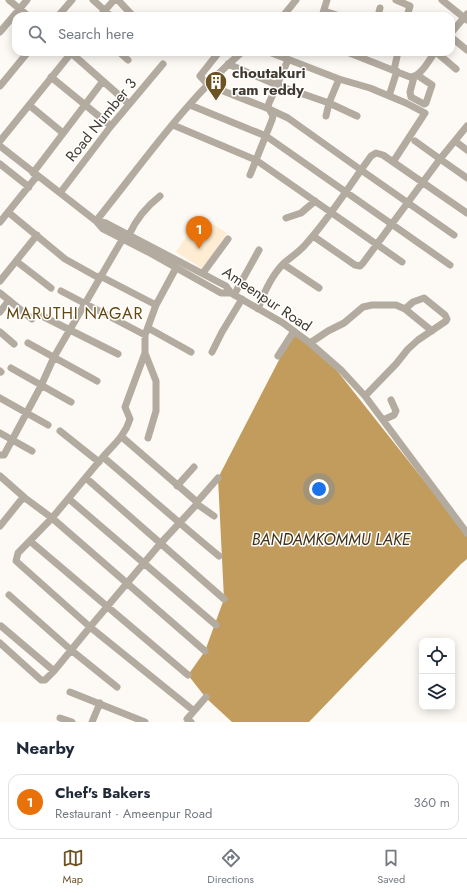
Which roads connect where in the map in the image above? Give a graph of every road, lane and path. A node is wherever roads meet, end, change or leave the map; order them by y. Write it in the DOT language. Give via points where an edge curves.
graph roads {
  1 [pos="9,0"];
  2 [pos="27,0"];
  3 [pos="72,0"];
  4 [pos="93,0"];
  5 [pos="114,0"];
  6 [pos="118,0"];
  7 [pos="296,0"];
  8 [pos="327,0"];
  9 [pos="396,0"];
  10 [pos="442,0"];
  11 [pos="380,8"];
  12 [pos="19,9"];
  13 [pos="17,12"];
  14 [pos="23,12"];
  15 [pos="62,12"];
  16 [pos="101,12"];
  17 [pos="103,12"];
  18 [pos="129,12"];
  19 [pos="286,12"];
  20 [pos="323,12"];
  21 [pos="379,12"];
  22 [pos="408,12"];
  23 [pos="12,17"];
  24 [pos="466,17"];
  25 [pos="455,29"];
  26 [pos="0,32"];
  27 [pos="455,40"];
  28 [pos="467,50"];
  29 [pos="25,56"];
  30 [pos="68,56"];
  31 [pos="75,56"];
  32 [pos="124,56"];
  33 [pos="216,56"];
  34 [pos="237,56"];
  35 [pos="278,56"];
  36 [pos="358,56"];
  37 [pos="398,56"];
  38 [pos="432,56"];
  39 [pos="441,56"];
  40 [pos="128,60"];
  41 [pos="288,60"];
  42 [pos="163,64"];
  43 [pos="228,64"];
  44 [pos="456,69"];
  45 [pos="396,70"];
  46 [pos="51,77"];
  47 [pos="339,79"];
  48 [pos="103,81"];
  49 [pos="208,85"];
  50 [pos="277,85"];
  51 [pos="0,86"];
  52 [pos="389,96"];
  53 [pos="329,103"];
  54 [pos="129,104"];
  55 [pos="29,105"];
  56 [pos="85,105"];
  57 [pos="190,105"];
  58 [pos="270,109"];
  59 [pos="326,116"];
  60 [pos="357,116"];
  61 [pos="173,125"];
  62 [pos="111,126"];
  63 [pos="466,129"];
  64 [pos="63,133"];
  65 [pos="266,136"];
  66 [pos="0,141"];
  67 [pos="454,141"];
  68 [pos="415,142"];
  69 [pos="0,146"];
  70 [pos="467,150"];
  71 [pos="440,159"];
  72 [pos="256,160"];
  73 [pos="393,162"];
  74 [pos="0,164"];
  75 [pos="361,170"];
  76 [pos="35,175"];
  77 [pos="250,175"];
  78 [pos="467,178"];
  79 [pos="422,182"];
  80 [pos="29,187"];
  81 [pos="60,192"];
  82 [pos="346,192"];
  83 [pos="160,196"];
  84 [pos="315,201"];
  85 [pos="407,202"];
  86 [pos="8,212"];
  87 [pos="332,213"];
  88 [pos="467,213"];
  89 [pos="286,218"];
  90 [pos="96,221"];
  91 [pos="0,222"];
  92 [pos="392,225"];
  93 [pos="37,235"];
  94 [pos="129,235"];
  95 [pos="454,235"];
  96 [pos="313,236"];
  97 [pos="228,239"];
  98 [pos="122,240"];
  99 [pos="378,244"];
  100 [pos="259,250"];
  101 [pos="16,261"];
  102 [pos="402,262"];
  103 [pos="283,264"];
  104 [pos="450,265"];
  105 [pos="176,268"];
  106 [pos="201,272"];
  107 [pos="100,277"];
  108 [pos="194,278"];
  109 [pos="0,281"];
  110 [pos="51,288"];
  111 [pos="319,288"];
  112 [pos="61,292"];
  113 [pos="0,293"];
  114 [pos="232,294"];
  115 [pos="9,300"];
  116 [pos="242,300"];
  117 [pos="85,304"];
  118 [pos="156,305"];
  119 [pos="258,308"];
  120 [pos="405,309"];
  121 [pos="0,312"];
  122 [pos="42,316"];
  123 [pos="32,319"];
  124 [pos="70,330"];
  125 [pos="146,331"];
  126 [pos="294,331"];
  127 [pos="432,331"];
  128 [pos="0,332"];
  129 [pos="28,343"];
  130 [pos="310,343"];
  131 [pos="14,344"];
  132 [pos="191,352"];
  133 [pos="212,352"];
  134 [pos="145,353"];
  135 [pos="118,354"];
  136 [pos="278,356"];
  137 [pos="54,357"];
  138 [pos="11,368"];
  139 [pos="97,381"];
  140 [pos="41,386"];
  141 [pos="365,396"];
  142 [pos="0,398"];
  143 [pos="391,400"];
  144 [pos="71,402"];
  145 [pos="26,413"];
  146 [pos="383,420"];
  147 [pos="48,425"];
  148 [pos="60,431"];
  149 [pos="0,433"];
  150 [pos="122,437"];
  151 [pos="148,438"];
  152 [pos="12,440"];
  153 [pos="32,451"];
  154 [pos="0,455"];
  155 [pos="101,459"];
  156 [pos="194,467"];
  157 [pos="0,476"];
  158 [pos="86,478"];
  159 [pos="218,478"];
  160 [pos="177,486"];
  161 [pos="25,498"];
  162 [pos="69,499"];
  163 [pos="197,503"];
  164 [pos="214,516"];
  165 [pos="52,518"];
  166 [pos="180,523"];
  167 [pos="0,526"];
  168 [pos="467,533"];
  169 [pos="30,541"];
  170 [pos="160,544"];
  171 [pos="219,556"];
  172 [pos="144,564"];
  173 [pos="127,583"];
  174 [pos="9,595"];
  175 [pos="224,600"];
  176 [pos="107,607"];
  177 [pos="216,625"];
  178 [pos="0,626"];
  179 [pos="90,627"];
  180 [pos="0,643"];
  181 [pos="71,650"];
  182 [pos="205,651"];
  183 [pos="54,671"];
  184 [pos="188,675"];
  185 [pos="116,687"];
  186 [pos="70,692"];
  187 [pos="206,698"];
  188 [pos="100,703"];
  189 [pos="194,711"];
  190 [pos="60,718"];
  191 [pos="188,721"];
  192 [pos="72,722"];
  193 [pos="92,722"];
  194 [pos="145,722"];
  1 -- 12 [label="street"];
  2 -- 12 [label="street"];
  3 -- 15 [label="street"];
  4 -- 16 [label="street"];
  5 -- 17 [label="street"];
  6 -- 18 [label="street"];
  7 -- 19 [label="street"];
  8 -- 20 [label="street"];
  9 -- 22 [label="street" via="410,6"];
  10 -- 24 [label="street"];
  11 -- 21 [label="street"];
  12 -- 13 [label="street"];
  12 -- 14 [label="street"];
  23 -- 26 [label="street"];
  24 -- 25 [label="street"];
  27 -- 28 [label="street"];
  29 -- 51 [label="street"];
  30 -- 46 [label="street"];
  31 -- 48 [label="street"];
  32 -- 40 [label="street"];
  33 -- 49 [label="street" via="200,76"];
  34 -- 43 [label="street"];
  35 -- 41 [label="street"];
  36 -- 45 [label="street"];
  37 -- 45 [label="street"];
  38 -- 45 [label="street" via="415,76 410,77"];
  39 -- 44 [label="street"];
  41 -- 47 [label="street"];
  41 -- 50 [label="street"];
  42 -- 54 [label="street, Road Number 3"];
  43 -- 49 [label="street"];
  43 -- 50 [label="street"];
  45 -- 52 [label="street"];
  46 -- 55 [label="street"];
  46 -- 56 [label="street"];
  47 -- 52 [label="street"];
  47 -- 53 [label="street"];
  48 -- 54 [label="street"];
  48 -- 56 [label="street"];
  49 -- 57 [label="street"];
  49 -- 58 [label="street"];
  50 -- 53 [label="street"];
  50 -- 58 [label="street" via="269,103"];
  52 -- 73 [label="street" via="425,113"];
  53 -- 59 [label="street"];
  53 -- 60 [label="street"];
  54 -- 62 [label="street, Road Number 3"];
  55 -- 64 [label="street"];
  55 -- 66 [label="street"];
  56 -- 62 [label="street"];
  56 -- 64 [label="street"];
  57 -- 61 [label="street"];
  57 -- 65 [label="street"];
  58 -- 65 [label="street" via="273,116"];
  58 -- 75 [label="street" via="288,118"];
  61 -- 72 [label="street"];
  61 -- 90 [label="street"];
  62 -- 81 [label="street, Road Number 3"];
  63 -- 67 [label="street"];
  64 -- 76 [label="street"];
  65 -- 72 [label="street"];
  65 -- 82 [label="street"];
  67 -- 70 [label="street"];
  67 -- 71 [label="street"];
  68 -- 71 [label="street"];
  69 -- 76 [label="street, Ameenpur Road"];
  71 -- 78 [label="street"];
  71 -- 79 [label="street"];
  72 -- 77 [label="street"];
  72 -- 84 [label="street"];
  73 -- 75 [label="street" via="376,153"];
  73 -- 79 [label="street"];
  74 -- 80 [label="street"];
  75 -- 82 [label="street"];
  75 -- 85 [label="street"];
  76 -- 80 [label="street"];
  76 -- 81 [label="street, Ameenpur Road"];
  79 -- 85 [label="street"];
  79 -- 88 [label="street"];
  80 -- 86 [label="street"];
  81 -- 90 [label="street, Ameenpur Road"];
  82 -- 87 [label="street"];
  82 -- 92 [label="street"];
  83 -- 94 [label="street" via="143,212"];
  84 -- 87 [label="street"];
  84 -- 89 [label="street" via="301,213"];
  85 -- 92 [label="street"];
  85 -- 95 [label="street"];
  86 -- 91 [label="street"];
  86 -- 93 [label="street"];
  87 -- 96 [label="street"];
  87 -- 99 [label="street"];
  90 -- 94 [label="street, Ameenpur Road"];
  90 -- 98 [label="street" via="102,229"];
  92 -- 99 [label="street"];
  92 -- 104 [label="street"];
  93 -- 101 [label="street"];
  93 -- 107 [label="street" via="65,259"];
  94 -- 106 [label="street, Ameenpur Road"];
  96 -- 99 [label="street" via="360,266"];
  96 -- 103 [label="street"];
  97 -- 106 [label="street"];
  98 -- 105 [label="street"];
  98 -- 107 [label="street"];
  99 -- 102 [label="street"];
  100 -- 114 [label="street"];
  101 -- 109 [label="street"];
  101 -- 110 [label="street"];
  103 -- 111 [label="street"];
  103 -- 119 [label="street" via="274,275"];
  105 -- 108 [label="street"];
  105 -- 118 [label="street"];
  106 -- 108 [label="street"];
  106 -- 114 [label="street, Ameenpur Road" via="226,286"];
  107 -- 117 [label="street"];
  107 -- 118 [label="street"];
  108 -- 114 [label="street" via="221,293"];
  112 -- 117 [label="street"];
  113 -- 115 [label="street"];
  114 -- 116 [label="street, Ameenpur Road"];
  115 -- 121 [label="street"];
  115 -- 123 [label="street"];
  116 -- 119 [label="street, Ameenpur Road"];
  116 -- 133 [label="street"];
  117 -- 124 [label="street"];
  117 -- 125 [label="street"];
  118 -- 125 [label="street"];
  119 -- 126 [label="street, Ameenpur Road"];
  120 -- 127 [label="street"];
  120 -- 127 [label="street" via="418,299 426,299 447,319"];
  120 -- 130 [label="street" via="385,304 363,307 344,323"];
  122 -- 124 [label="street"];
  124 -- 135 [label="street"];
  124 -- 137 [label="street"];
  125 -- 132 [label="street"];
  125 -- 134 [label="street"];
  126 -- 130 [label="street, Ameenpur Road"];
  126 -- 136 [label="street"];
  127 -- 141 [label="street" via="408,349"];
  128 -- 131 [label="street"];
  129 -- 137 [label="street"];
  130 -- 141 [label="street, Ameenpur Road" via="342,371"];
  134 -- 150 [label="street" via="125,407 130,418"];
  134 -- 151 [label="street" via="156,380 156,411"];
  137 -- 139 [label="street"];
  137 -- 140 [label="street"];
  138 -- 140 [label="street"];
  140 -- 144 [label="street"];
  140 -- 145 [label="street"];
  141 -- 146 [label="street, Ameenpur Road"];
  142 -- 145 [label="street"];
  143 -- 146 [label="street" via="396,411 394,415"];
  145 -- 147 [label="street"];
  145 -- 152 [label="street"];
  146 -- 168 [label="street, Ameenpur Road"];
  148 -- 155 [label="street"];
  149 -- 152 [label="street"];
  150 -- 155 [label="street"];
  150 -- 160 [label="street"];
  152 -- 153 [label="street"];
  152 -- 154 [label="street" via="4,455"];
  155 -- 158 [label="street"];
  155 -- 166 [label="street"];
  156 -- 160 [label="street"];
  157 -- 161 [label="street"];
  158 -- 162 [label="street"];
  158 -- 170 [label="street"];
  159 -- 163 [label="street"];
  160 -- 163 [label="street"];
  161 -- 165 [label="street"];
  161 -- 167 [label="street"];
  162 -- 165 [label="street"];
  162 -- 172 [label="street"];
  163 -- 164 [label="street"];
  163 -- 166 [label="street"];
  165 -- 169 [label="street"];
  165 -- 173 [label="street"];
  166 -- 170 [label="street"];
  166 -- 171 [label="street"];
  169 -- 176 [label="street"];
  169 -- 179 [label="street" via="18,553 16,561"];
  170 -- 172 [label="street"];
  170 -- 175 [label="street"];
  172 -- 173 [label="street"];
  172 -- 177 [label="street"];
  173 -- 176 [label="street"];
  173 -- 182 [label="street"];
  174 -- 181 [label="street"];
  176 -- 179 [label="street"];
  176 -- 184 [label="street"];
  178 -- 183 [label="street"];
  179 -- 181 [label="street"];
  179 -- 189 [label="street"];
  180 -- 183 [label="street" via="42,680 47,679"];
  181 -- 183 [label="street"];
  181 -- 185 [label="street"];
  186 -- 188 [label="street"];
  187 -- 189 [label="street"];
  188 -- 193 [label="street"];
  188 -- 194 [label="street"];
  189 -- 191 [label="street"];
  190 -- 192 [label="street"];
}
